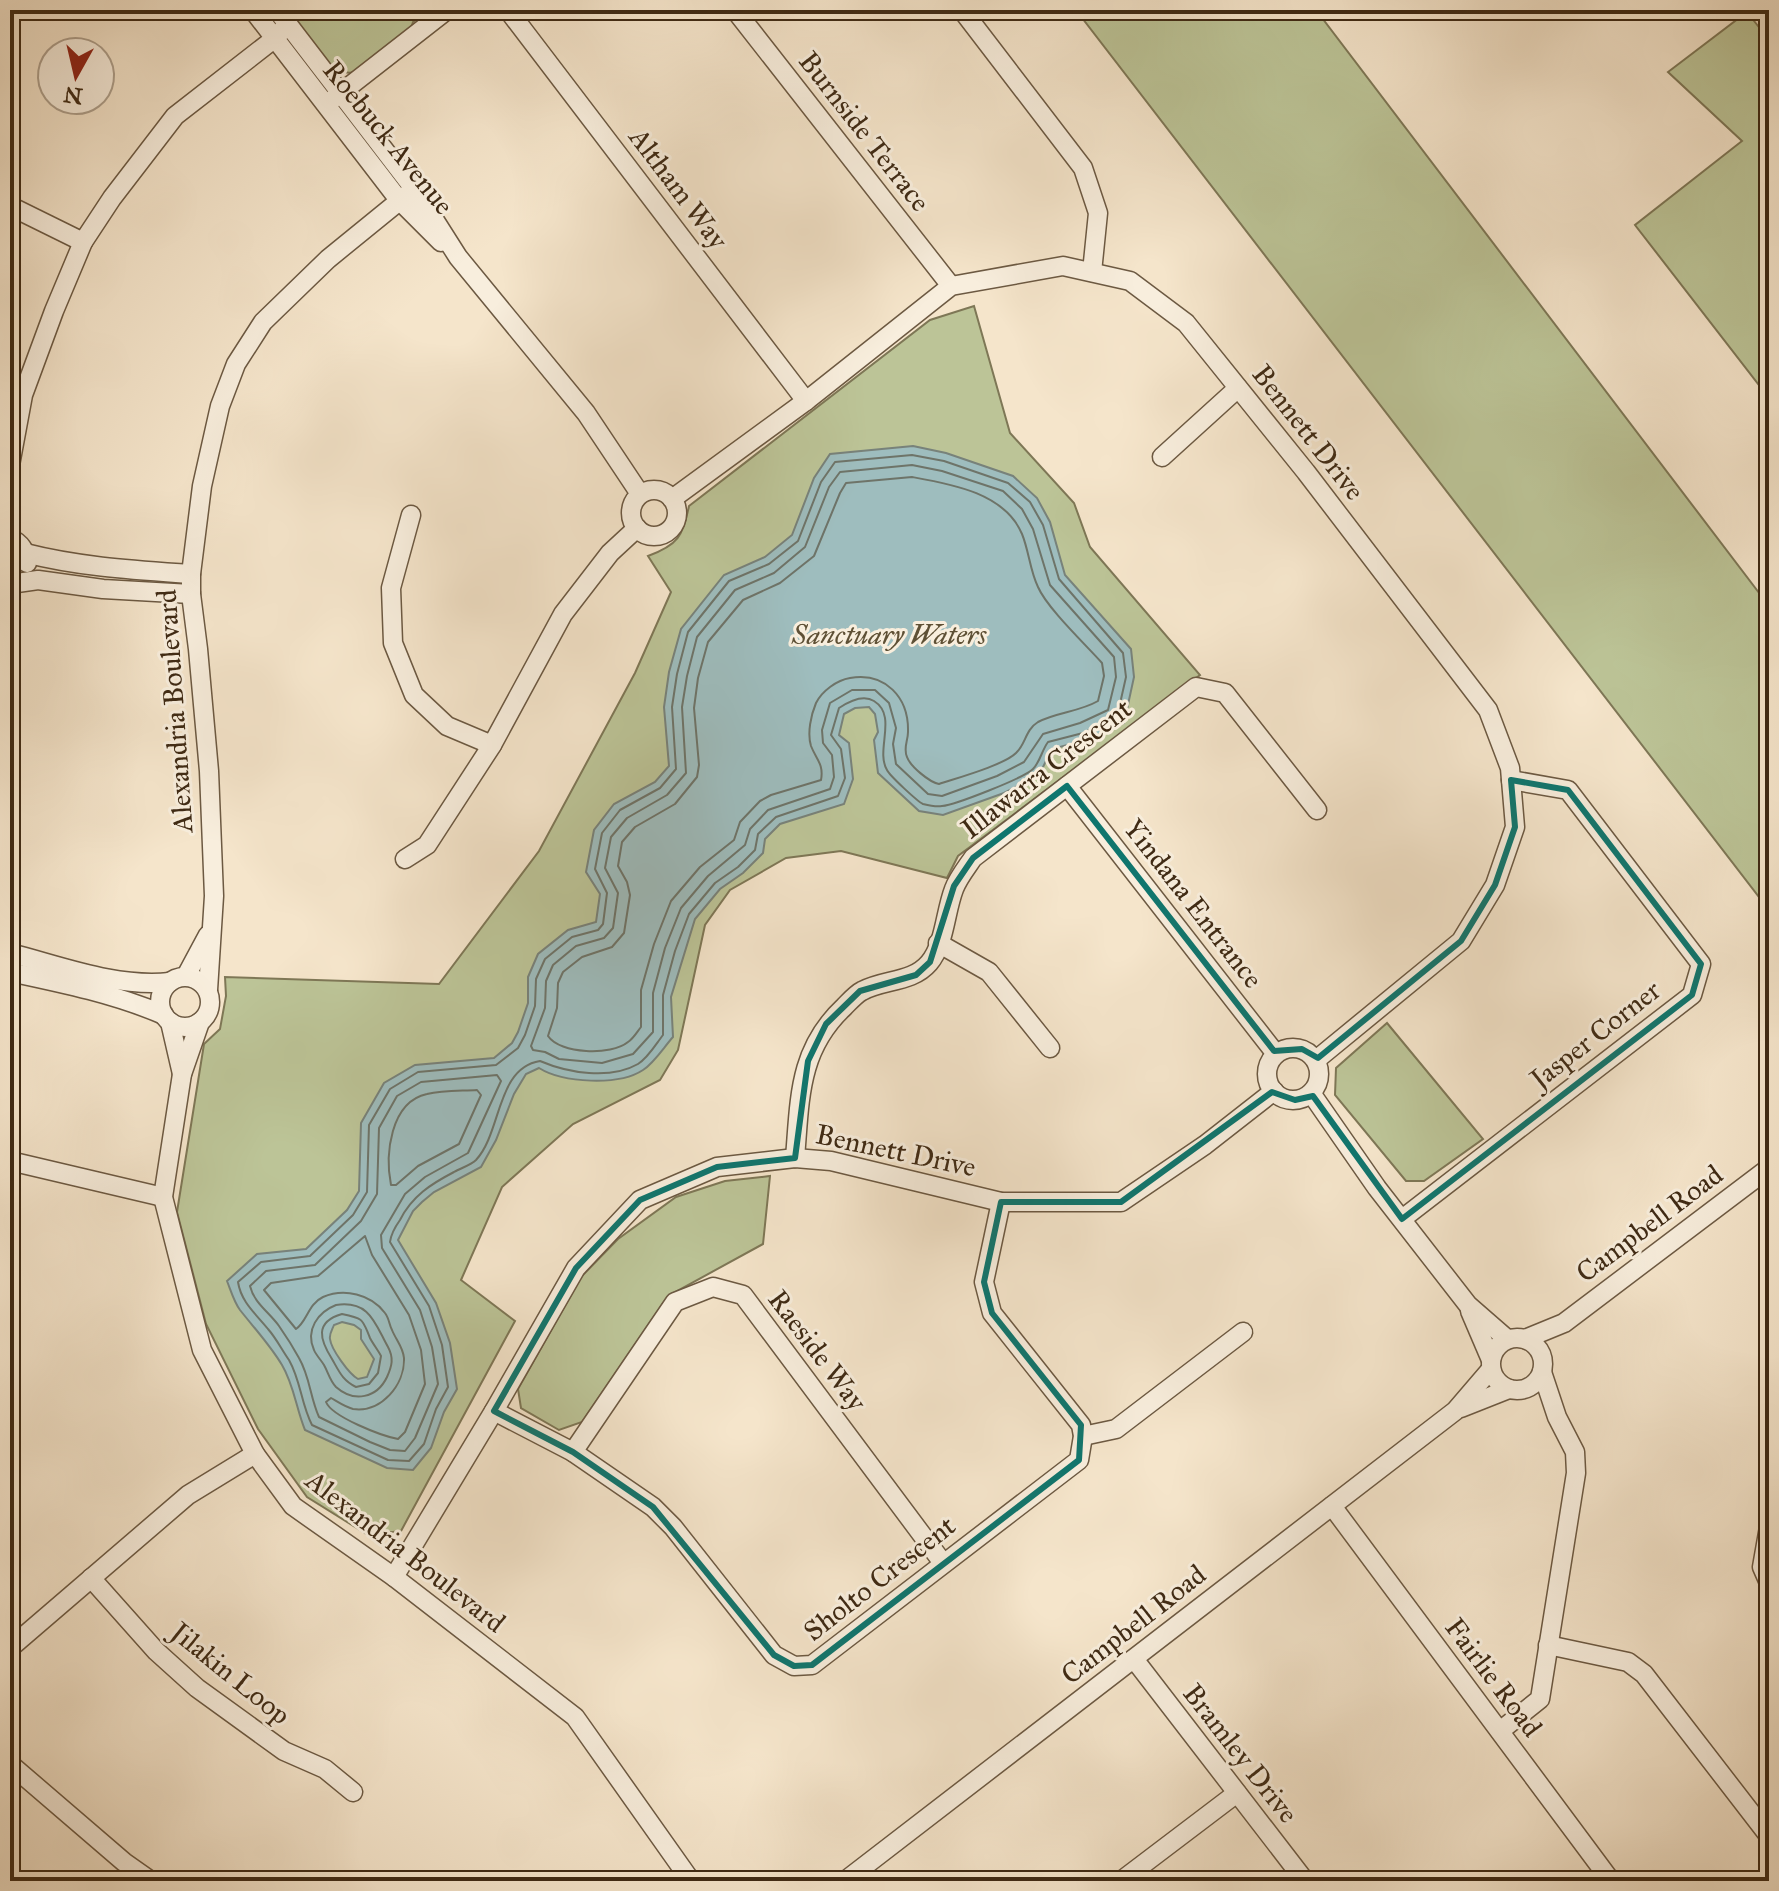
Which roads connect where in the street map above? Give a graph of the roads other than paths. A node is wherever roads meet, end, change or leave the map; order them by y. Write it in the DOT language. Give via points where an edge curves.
graph roads {
  1 [pos="253,10"];
  2 [pos="447,10"];
  3 [pos="508,10"];
  4 [pos="735,10"];
  5 [pos="962,10"];
  6 [pos="283,17"];
  7 [pos="274,39"];
  8 [pos="333,99"];
  9 [pos="406,195"];
  10 [pos="10,206"];
  11 [pos="83,242"];
  12 [pos="1092,272"];
  13 [pos="951,286"];
  14 [pos="1238,388"];
  15 [pos="17,393"];
  16 [pos="806,401"];
  17 [pos="1162,457"];
  18 [pos="10,465"];
  19 [pos="640,494"];
  20 [pos="672,499"];
  21 [pos="411,515"];
  22 [pos="637,528"];
  23 [pos="10,538"];
  24 [pos="25,553"];
  25 [pos="191,574"];
  26 [pos="13,585"];
  27 [pos="191,594"];
  28 [pos="10,690"];
  29 [pos="10,732"];
  30 [pos="492,745"];
  31 [pos="1511,780"];
  32 [pos="1067,786"];
  33 [pos="1317,810"];
  34 [pos="405,859"];
  35 [pos="213,925"];
  36 [pos="938,943"];
  37 [pos="10,953"];
  38 [pos="10,972"];
  39 [pos="60,974"];
  40 [pos="178,979"];
  41 [pos="208,990"];
  42 [pos="167,1018"];
  43 [pos="200,1022"];
  44 [pos="1050,1048"];
  45 [pos="1276,1054"];
  46 [pos="1316,1060"];
  47 [pos="182,1074"];
  48 [pos="1274,1091"];
  49 [pos="1311,1093"];
  50 [pos="795,1158"];
  51 [pos="10,1161"];
  52 [pos="1769,1168"];
  53 [pos="163,1197"];
  54 [pos="1001,1202"];
  55 [pos="1402,1219"];
  56 [pos="1468,1305"];
  57 [pos="1564,1323"];
  58 [pos="1243,1332"];
  59 [pos="1516,1339"];
  60 [pos="1491,1365"];
  61 [pos="1542,1366"];
  62 [pos="1514,1389"];
  63 [pos="494,1411"];
  64 [pos="1455,1411"];
  65 [pos="1557,1417"];
  66 [pos="1083,1436"];
  67 [pos="573,1452"];
  68 [pos="255,1454"];
  69 [pos="1332,1506"];
  70 [pos="1769,1527"];
  71 [pos="943,1563"];
  72 [pos="394,1577"];
  73 [pos="91,1578"];
  74 [pos="1769,1583"];
  75 [pos="1548,1645"];
  76 [pos="10,1648"];
  77 [pos="1134,1659"];
  78 [pos="1500,1731"];
  79 [pos="10,1764"];
  80 [pos="353,1792"];
  81 [pos="1237,1793"];
  82 [pos="1769,1836"];
  83 [pos="151,1881"];
  84 [pos="691,1881"];
  85 [pos="845,1881"];
  86 [pos="1121,1881"];
  87 [pos="1305,1881"];
  88 [pos="1611,1881"];
  1 -- 7 [label="street, Roebuck Avenue"];
  2 -- 8 [label="street"];
  3 -- 16 [label="street, Altham Way"];
  4 -- 13 [label="street, Burnside Terrace"];
  5 -- 12 [label="street" via="1083,168 1098,213"];
  6 -- 7 [label="street"];
  6 -- 8 [label="street, Roebuck Avenue"];
  7 -- 8 [label="street, Roebuck Avenue"];
  7 -- 11 [label="street" via="175,116"];
  8 -- 9 [label="street, Roebuck Avenue"];
  9 -- 19 [label="street, Roebuck Avenue" via="586,413"];
  9 -- 25 [label="street, Alexandria Boulevard" via="263,322 236,364 205,473"];
  10 -- 11 [label="street"];
  11 -- 15 [label="street"];
  12 -- 13 [label="street, Bennett Drive" via="1063,266"];
  12 -- 14 [label="street, Bennett Drive" via="1130,281 1186,323"];
  13 -- 16 [label="street, Bennett Drive"];
  14 -- 17 [label="street"];
  14 -- 31 [label="street, Bennett Drive" via="1488,710"];
  15 -- 18 [label="street"];
  16 -- 20 [label="street, Bennett Drive"];
  19 -- 20 [label="street" via="655,490"];
  19 -- 22 [label="street" via="631,514"];
  20 -- 22 [label="street" via="677,511 671,529 656,536"];
  21 -- 30 [label="street" via="391,588 393,643 414,695 447,726"];
  22 -- 30 [label="street" via="610,553 563,614"];
  23 -- 24 [label="street"];
  24 -- 25 [label="street" via="105,569"];
  24 -- 26 [label="street" via="27,568"];
  25 -- 27 [label="street, Alexandria Boulevard"];
  26 -- 27 [label="street" via="38,580"];
  27 -- 35 [label="street, Alexandria Boulevard" via="209,771"];
  28 -- 29 [label="street"];
  30 -- 34 [label="street" via="427,845"];
  31 -- 46 [label="street, Bennett Drive" via="1515,827 1495,885 1461,941"];
  31 -- 55 [label="street, Jasper Corner" via="1568,790 1701,964 1692,995"];
  32 -- 33 [label="street, Illawarra Crescent" via="1196,687 1225,693"];
  32 -- 36 [label="street, Illawarra Crescent" via="973,858 954,886"];
  32 -- 45 [label="street, Yindana Entrance"];
  35 -- 40 [label="street, Alexandria Boulevard"];
  35 -- 41 [label="street, Alexandria Boulevard"];
  36 -- 44 [label="street" via="989,972"];
  36 -- 50 [label="street, Illawarra Crescent" via="930,962 916,975 860,991 826,1024 808,1061"];
  37 -- 39 [label="street"];
  38 -- 39 [label="street"];
  39 -- 40 [label="street" via="149,984"];
  39 -- 42 [label="street"];
  40 -- 41 [label="street" via="195,978"];
  40 -- 42 [label="street, Alexandria Boulevard" via="160,996"];
  41 -- 43 [label="street, Alexandria Boulevard" via="210,1007"];
  42 -- 43 [label="street" via="184,1027"];
  42 -- 47 [label="street, Alexandria Boulevard"];
  43 -- 47 [label="street, Alexandria Boulevard"];
  45 -- 46 [label="street" via="1293,1048"];
  45 -- 48 [label="street" via="1267,1077"];
  46 -- 49 [label="street" via="1319,1078"];
  47 -- 53 [label="street, Alexandria Boulevard"];
  48 -- 49 [label="street" via="1295,1100"];
  48 -- 54 [label="street, Bennett Drive" via="1121,1202"];
  49 -- 55 [label="street"];
  50 -- 54 [label="street, Bennett Drive" via="831,1161"];
  50 -- 63 [label="street, Bennett Drive" via="717,1167 640,1200 576,1268"];
  51 -- 53 [label="street"];
  52 -- 57 [label="street, Campbell Road"];
  53 -- 68 [label="street, Alexandria Boulevard" via="202,1350"];
  54 -- 66 [label="street" via="984,1282 992,1313 1081,1425"];
  55 -- 56 [label="street"];
  56 -- 59 [label="street"];
  56 -- 60 [label="street"];
  57 -- 59 [label="street, Campbell Road"];
  57 -- 61 [label="street, Campbell Road"];
  58 -- 66 [label="street" via="1116,1429"];
  59 -- 60 [label="street, Campbell Road" via="1493,1351"];
  59 -- 61 [label="street" via="1535,1344"];
  60 -- 62 [label="street" via="1495,1378"];
  60 -- 64 [label="street, Campbell Road"];
  61 -- 62 [label="street, Campbell Road" via="1535,1383"];
  61 -- 65 [label="street"];
  62 -- 64 [label="street, Campbell Road"];
  62 -- 65 [label="street"];
  63 -- 67 [label="street, Sholto Crescent"];
  63 -- 72 [label="street, Bennett Drive"];
  64 -- 69 [label="street, Campbell Road"];
  65 -- 75 [label="street" via="1575,1452 1576,1473"];
  66 -- 71 [label="street, Sholto Crescent" via="1079,1460"];
  67 -- 71 [label="street, Sholto Crescent" via="653,1507 774,1655 794,1666 812,1665"];
  67 -- 71 [label="street, Raeside Way" via="675,1302 713,1287 743,1295"];
  68 -- 72 [label="street, Alexandria Boulevard" via="293,1506"];
  68 -- 73 [label="street" via="188,1495"];
  69 -- 77 [label="street, Campbell Road"];
  69 -- 78 [label="street, Fairlie Road"];
  70 -- 74 [label="street" via="1762,1567"];
  72 -- 84 [label="street, Alexandria Boulevard" via="575,1717"];
  73 -- 76 [label="street"];
  73 -- 80 [label="street, Jilakin Loop" via="197,1688 284,1751 325,1769"];
  75 -- 78 [label="street" via="1540,1699"];
  75 -- 82 [label="street" via="1628,1662 1644,1674"];
  77 -- 81 [label="street, Bramley Drive"];
  77 -- 85 [label="street, Campbell Road"];
  78 -- 88 [label="street, Fairlie Road"];
  79 -- 83 [label="street"];
  81 -- 86 [label="street"];
  81 -- 87 [label="street, Bramley Drive"];
}
